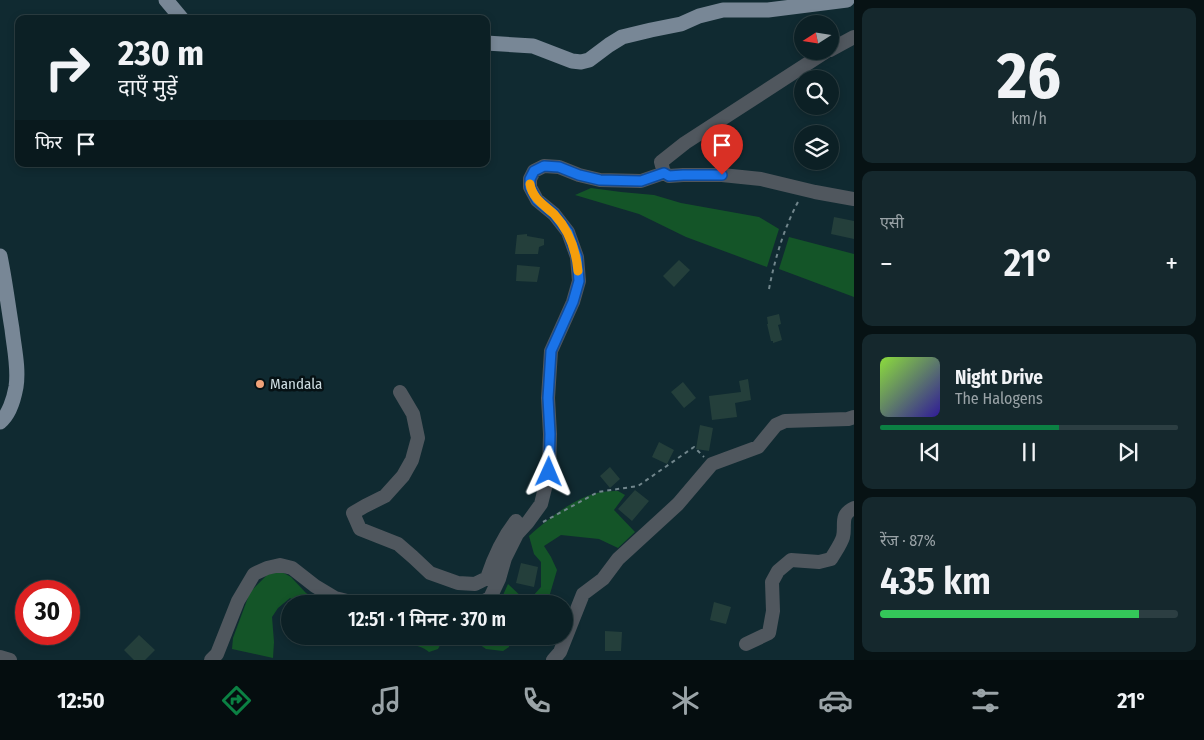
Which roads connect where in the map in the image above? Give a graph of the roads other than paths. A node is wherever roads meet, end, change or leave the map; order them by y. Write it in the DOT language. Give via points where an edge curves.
graph roads {
  1 [pos="166,0"];
  2 [pos="847,0"];
  3 [pos="179,15"];
  4 [pos="854,37"];
  5 [pos="490,43"];
  6 [pos="839,45"];
  7 [pos="815,60"];
  8 [pos="664,173"];
  9 [pos="854,199"];
  10 [pos="0,256"];
  11 [pos="400,392"];
  12 [pos="854,417"];
  13 [pos="0,422"];
  14 [pos="541,504"];
  15 [pos="854,508"];
  16 [pos="330,595"];
  17 [pos="491,595"];
  18 [pos="746,644"];
  19 [pos="0,657"];
  20 [pos="10,660"];
  21 [pos="211,660"];
  22 [pos="553,660"];
  1 -- 3 [label="main road"];
  2 -- 5 [label="main road" via="768,10 722,10 622,38 581,62 534,46"];
  4 -- 6 [label="street"];
  7 -- 8 [label="street" via="685,143 662,162"];
  8 -- 9 [label="street" via="669,176 722,175 761,179"];
  8 -- 14 [label="street" via="641,181 600,180 559,167 544,166 534,171 530,179 530,187 537,200 568,232 577,257 579,281 551,351 549,472"];
  10 -- 13 [label="main road" via="16,363 16,386 10,407"];
  11 -- 14 [label="street" via="413,414 418,438 412,460 385,496 353,513 360,529 398,544 430,573 458,583 476,584 487,578 506,533 520,517"];
  12 -- 22 [label="street" via="786,421 776,425 758,447 712,464 678,504 618,559 603,579 583,594 560,652"];
  14 -- 17 [label="street" via="517,534"];
  15 -- 18 [label="street" via="843,520 843,536 831,559 819,562 792,560 778,571 772,582 773,611 769,633"];
  16 -- 21 [label="street" via="292,568 280,565 254,574 238,600 217,654"];
  19 -- 20 [label="street"];
}
